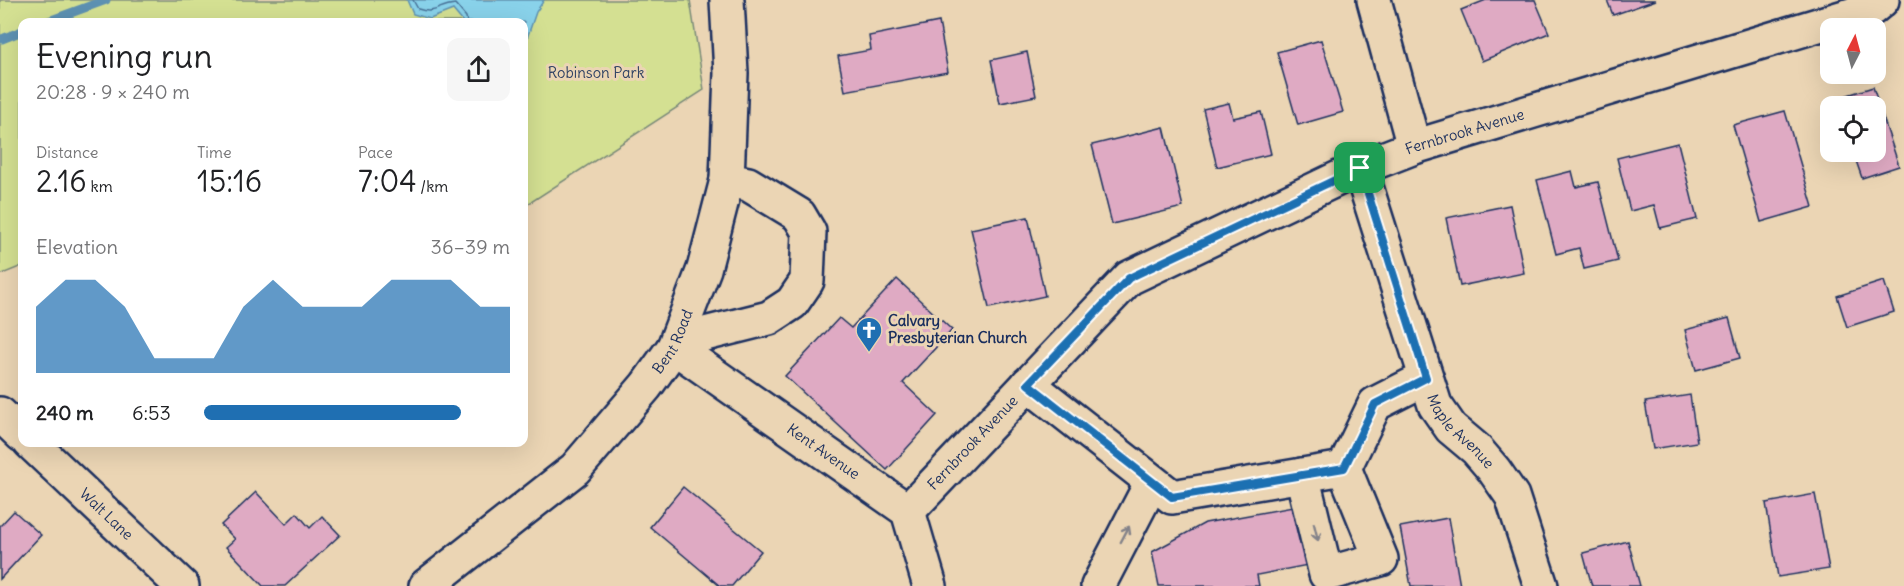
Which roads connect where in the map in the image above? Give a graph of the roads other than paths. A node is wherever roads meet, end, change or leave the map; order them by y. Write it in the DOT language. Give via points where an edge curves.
graph roads {
  1 [pos="727,0"];
  2 [pos="1374,0"];
  3 [pos="1882,0"];
  4 [pos="1414,147"];
  5 [pos="1360,168"];
  6 [pos="727,180"];
  7 [pos="674,347"];
  8 [pos="1426,378"];
  9 [pos="1028,384"];
  10 [pos="0,414"];
  11 [pos="18,431"];
  12 [pos="35,447"];
  13 [pos="1344,468"];
  14 [pos="1302,475"];
  15 [pos="1152,482"];
  16 [pos="908,511"];
  17 [pos="182,586"];
  18 [pos="426,586"];
  19 [pos="930,586"];
  20 [pos="1098,586"];
  21 [pos="1540,586"];
  1 -- 6 [label="street, Bent Road" via="731,73"];
  2 -- 4 [label="street"];
  3 -- 4 [label="street, Fernbrook Avenue" via="1871,9"];
  4 -- 5 [label="street, Fernbrook Avenue"];
  5 -- 8 [label="street, Maple Avenue"];
  5 -- 9 [label="street, Fernbrook Avenue" via="1129,278"];
  6 -- 7 [label="street, Bent Road" via="704,270"];
  6 -- 7 [label="street" via="748,184 799,215 809,232 807,281 792,303 769,318 693,337"];
  7 -- 16 [label="street, Kent Avenue"];
  7 -- 18 [label="street, Bent Road" via="575,469"];
  8 -- 13 [label="street" via="1375,404"];
  8 -- 21 [label="street, Maple Avenue" via="1435,405 1451,428 1476,449 1512,496"];
  9 -- 15 [label="street"];
  9 -- 16 [label="street, Fernbrook Avenue"];
  10 -- 11 [label="street"];
  12 -- 17 [label="street, Walt Lane"];
  13 -- 14 [label="street"];
  14 -- 13 [label="street, one-way" via="1326,574 1381,559"];
  14 -- 15 [label="street" via="1172,497"];
  20 -- 15 [label="street, one-way"];
  16 -- 19 [label="street"];
}
